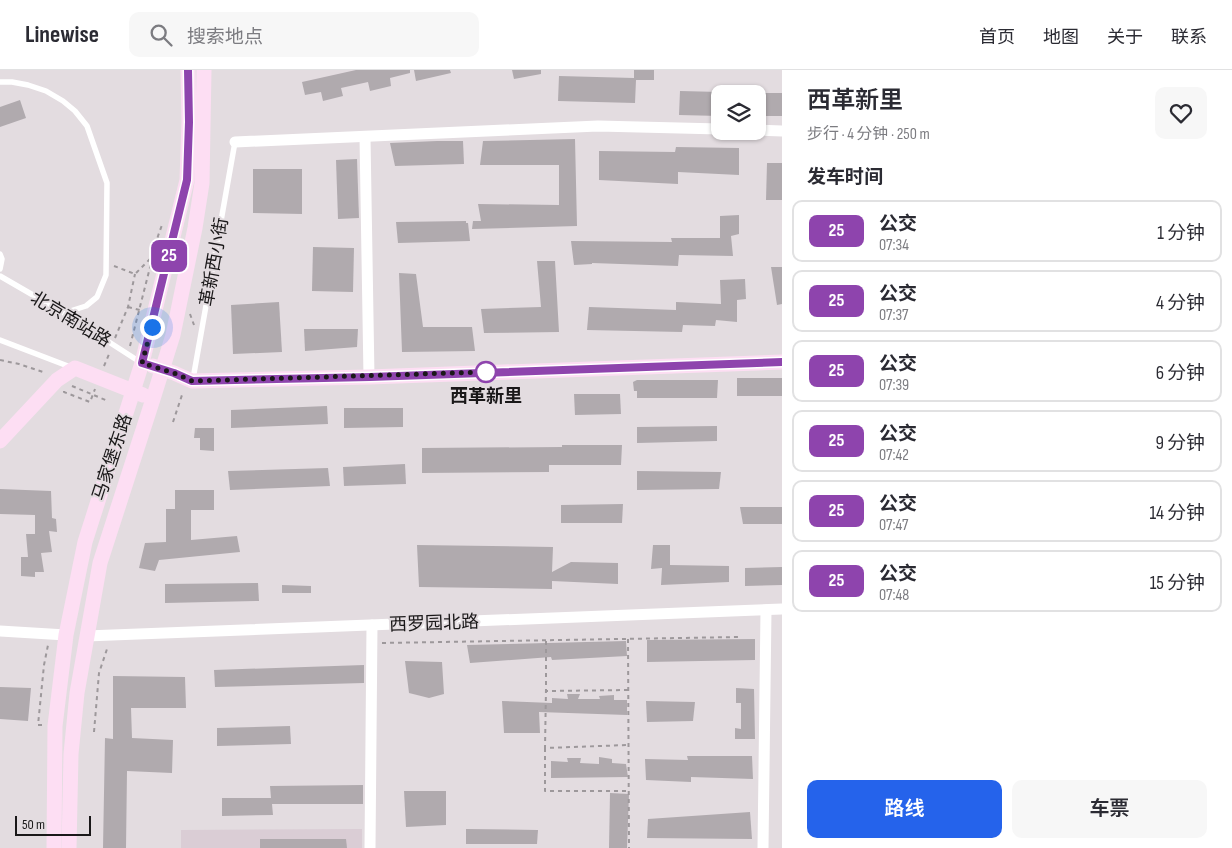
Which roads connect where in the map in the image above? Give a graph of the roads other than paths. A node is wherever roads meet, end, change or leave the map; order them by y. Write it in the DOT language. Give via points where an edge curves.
graph roads {
  1 [pos="188,70"];
  2 [pos="204,70"];
  3 [pos="0,82"];
  4 [pos="711,129"];
  5 [pos="766,130"];
  6 [pos="782,131"];
  7 [pos="364,137"];
  8 [pos="235,142"];
  9 [pos="0,254"];
  10 [pos="0,269"];
  11 [pos="0,276"];
  12 [pos="64,313"];
  13 [pos="0,340"];
  14 [pos="782,362"];
  15 [pos="142,363"];
  16 [pos="75,368"];
  17 [pos="163,369"];
  18 [pos="370,377"];
  19 [pos="192,381"];
  20 [pos="134,391"];
  21 [pos="153,399"];
  22 [pos="0,441"];
  23 [pos="782,609"];
  24 [pos="766,610"];
  25 [pos="372,625"];
  26 [pos="0,631"];
  27 [pos="66,636"];
  28 [pos="86,636"];
  29 [pos="54,848"];
  30 [pos="69,848"];
  31 [pos="370,848"];
  32 [pos="763,848"];
  1 -- 15 [label="main road, 马家堡东路" via="187,180"];
  2 -- 17 [label="main road, 马家堡东路" via="202,183 173,335"];
  3 -- 12 [label="lane" via="46,91 75,111 87,126 107,182 106,275 98,296 86,306"];
  4 -- 7 [label="street" via="598,126"];
  5 -- 6 [label="street"];
  7 -- 8 [label="street"];
  7 -- 18 [label="street"];
  8 -- 19 [label="lane, 革新西小街"];
  9 -- 10 [label="lane"];
  11 -- 12 [label="lane, 北京南站路"];
  12 -- 15 [label="lane, 北京南站路"];
  13 -- 16 [label="lane"];
  14 -- 18 [label="main road"];
  15 -- 17 [label="main road"];
  15 -- 20 [label="main road, 马家堡东路"];
  16 -- 20 [label="main road"];
  16 -- 22 [label="main road" via="57,380"];
  17 -- 19 [label="main road"];
  17 -- 21 [label="main road, 马家堡东路"];
  18 -- 19 [label="main road"];
  20 -- 21 [label="main road"];
  20 -- 27 [label="main road, 马家堡东路" via="85,542"];
  21 -- 28 [label="main road, 马家堡东路" via="100,563"];
  23 -- 24 [label="street, 西罗园北路"];
  24 -- 25 [label="street, 西罗园北路"];
  24 -- 32 [label="street"];
  25 -- 28 [label="street, 西罗园北路"];
  25 -- 31 [label="street"];
  26 -- 27 [label="street"];
  27 -- 29 [label="main road, 马家堡东路" via="55,726"];
  28 -- 30 [label="main road, 马家堡东路" via="71,754"];
}
